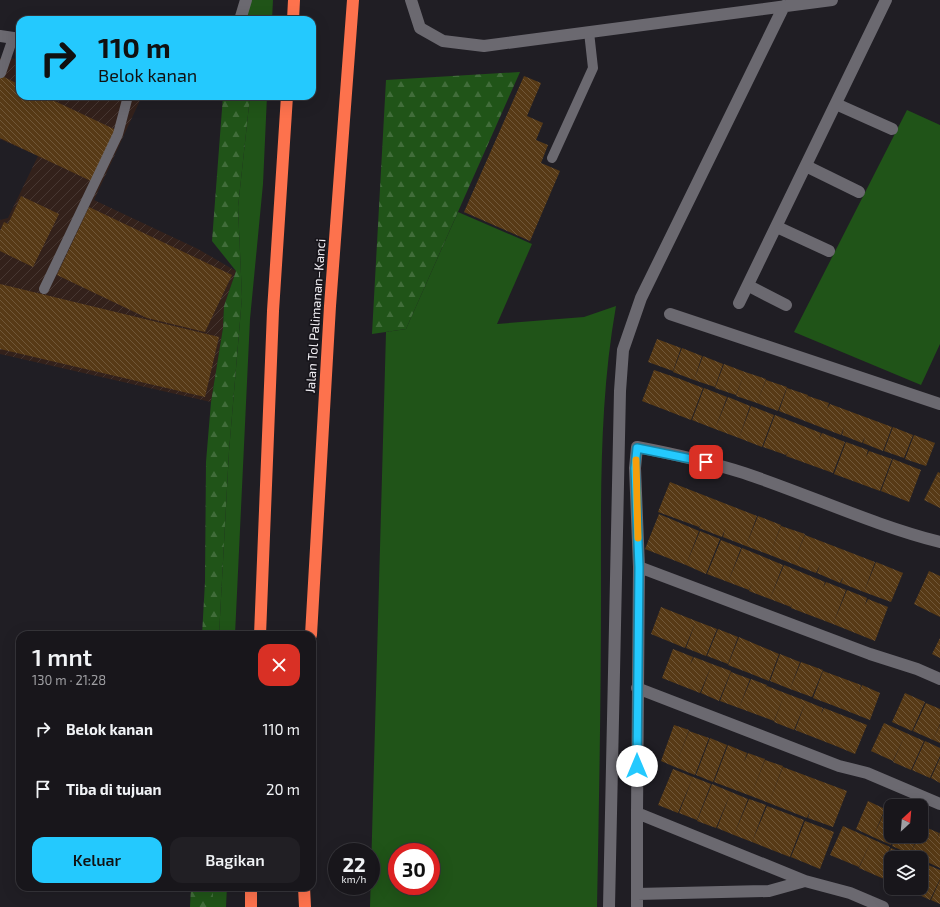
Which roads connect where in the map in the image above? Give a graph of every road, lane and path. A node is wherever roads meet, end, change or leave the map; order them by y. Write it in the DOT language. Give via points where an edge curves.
graph roads {
  1 [pos="246,0"];
  2 [pos="294,0"];
  3 [pos="353,0"];
  4 [pos="410,0"];
  5 [pos="832,0"];
  6 [pos="886,0"];
  7 [pos="784,6"];
  8 [pos="241,16"];
  9 [pos="293,16"];
  10 [pos="589,32"];
  11 [pos="0,36"];
  12 [pos="16,38"];
  13 [pos="2,72"];
  14 [pos="127,100"];
  15 [pos="287,100"];
  16 [pos="836,104"];
  17 [pos="892,129"];
  18 [pos="552,158"];
  19 [pos="806,166"];
  20 [pos="859,192"];
  21 [pos="777,227"];
  22 [pos="829,250"];
  23 [pos="749,286"];
  24 [pos="44,289"];
  25 [pos="739,303"];
  26 [pos="786,305"];
  27 [pos="670,314"];
  28 [pos="940,404"];
  29 [pos="940,542"];
  30 [pos="639,567"];
  31 [pos="260,631"];
  32 [pos="311,631"];
  33 [pos="940,679"];
  34 [pos="637,688"];
  35 [pos="940,804"];
  36 [pos="636,814"];
  37 [pos="805,881"];
  38 [pos="251,891"];
  39 [pos="304,891"];
  40 [pos="637,894"];
  41 [pos="251,907"];
  42 [pos="305,907"];
  43 [pos="609,907"];
  44 [pos="637,907"];
  45 [pos="883,907"];
  1 -- 8 [label="street"];
  2 -- 9 [label="highway"];
  3 -- 32 [label="highway, Jalan Tol Palimanan–Kanci" via="330,306"];
  4 -- 10 [label="street" via="420,28 443,41 484,46"];
  5 -- 7 [label="street"];
  6 -- 16 [label="street"];
  7 -- 10 [label="street"];
  7 -- 43 [label="street" via="641,298 623,350"];
  10 -- 18 [label="lane" via="593,68"];
  11 -- 12 [label="street"];
  12 -- 13 [label="lane"];
  14 -- 24 [label="lane" via="118,134"];
  15 -- 31 [label="highway" via="273,311"];
  16 -- 17 [label="street"];
  16 -- 19 [label="street"];
  19 -- 20 [label="street"];
  19 -- 21 [label="street"];
  21 -- 22 [label="street"];
  21 -- 23 [label="street"];
  23 -- 25 [label="street"];
  23 -- 26 [label="street"];
  27 -- 28 [label="street"];
  29 -- 30 [label="street" via="907,534 693,458 637,448 635,468"];
  30 -- 33 [label="street"];
  30 -- 34 [label="street"];
  34 -- 35 [label="street" via="840,766 867,773"];
  34 -- 36 [label="street"];
  36 -- 37 [label="street"];
  36 -- 40 [label="street"];
  37 -- 40 [label="street" via="769,891"];
  37 -- 45 [label="street" via="850,893"];
  38 -- 41 [label="highway"];
  39 -- 42 [label="highway"];
  40 -- 44 [label="street"];
}
